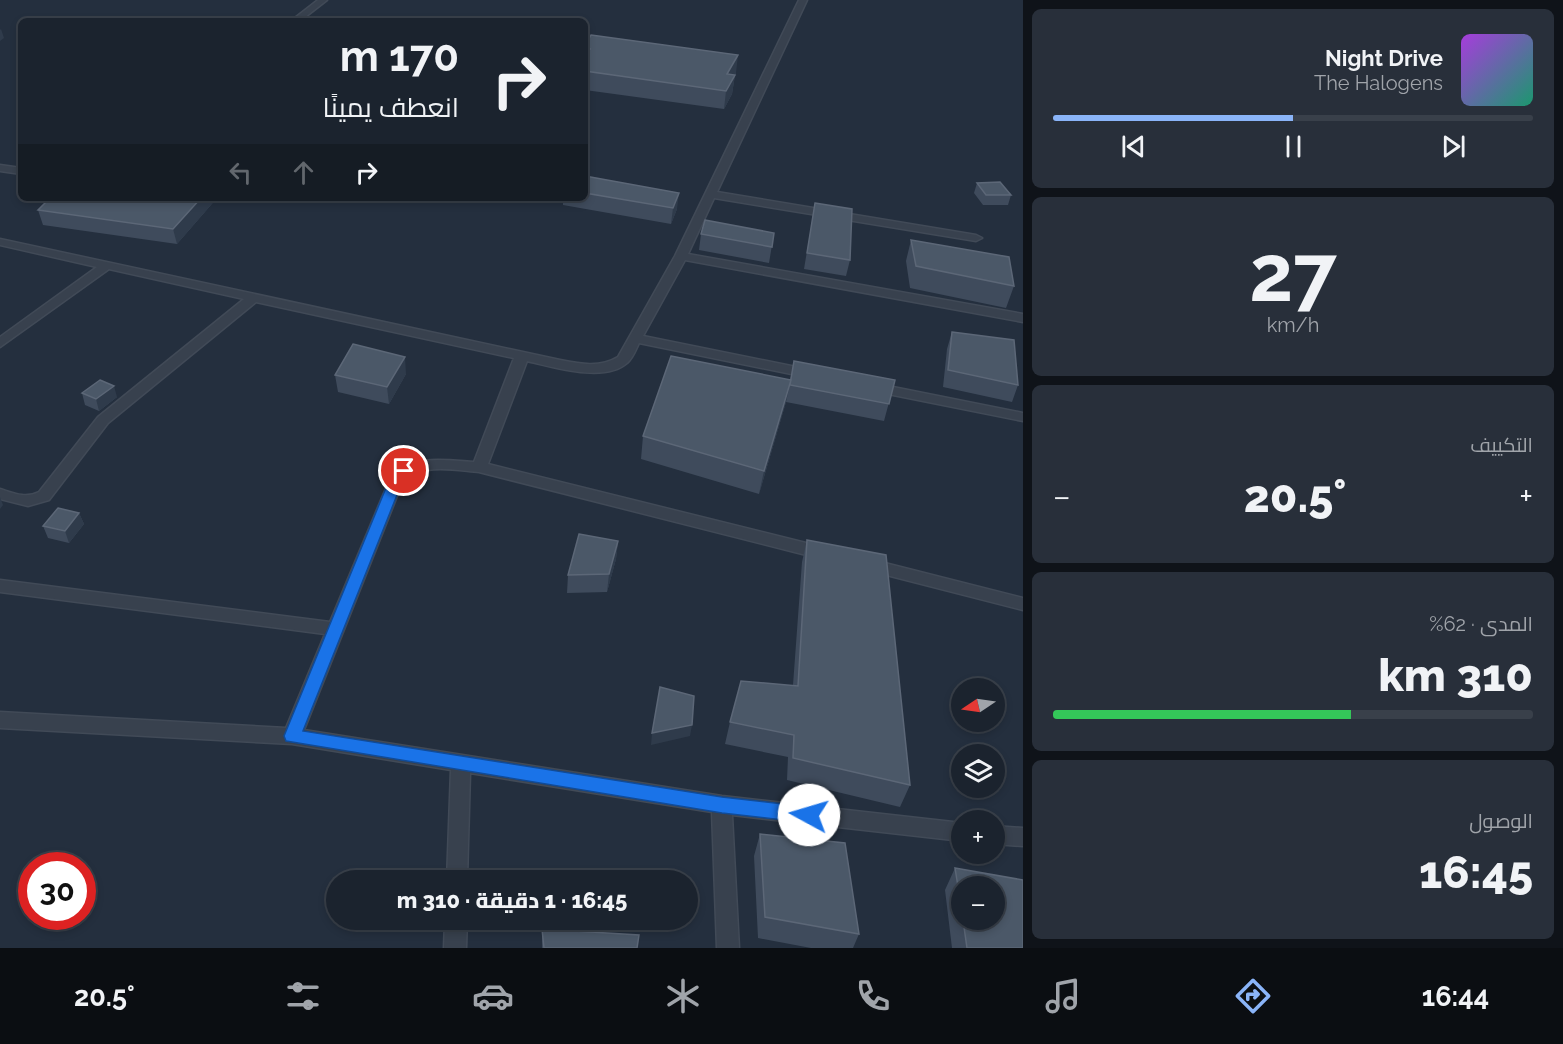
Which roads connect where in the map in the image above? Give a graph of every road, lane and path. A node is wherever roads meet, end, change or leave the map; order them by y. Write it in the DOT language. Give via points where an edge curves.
graph roads {
  1 [pos="323,0"];
  2 [pos="803,0"];
  3 [pos="299,18"];
  4 [pos="0,168"];
  5 [pos="18,171"];
  6 [pos="711,194"];
  7 [pos="975,238"];
  8 [pos="0,242"];
  9 [pos="681,256"];
  10 [pos="107,265"];
  11 [pos="254,297"];
  12 [pos="1023,318"];
  13 [pos="635,338"];
  14 [pos="0,343"];
  15 [pos="522,356"];
  16 [pos="829,378"];
  17 [pos="863,385"];
  18 [pos="1023,417"];
  19 [pos="479,466"];
  20 [pos="0,494"];
  21 [pos="835,557"];
  22 [pos="858,563"];
  23 [pos="0,586"];
  24 [pos="1023,604"];
  25 [pos="336,629"];
  26 [pos="1,724"];
  27 [pos="292,736"];
  28 [pos="460,764"];
  29 [pos="722,805"];
  30 [pos="951,831"];
  31 [pos="1005,836"];
  32 [pos="1023,837"];
  33 [pos="457,870"];
  34 [pos="456,930"];
  35 [pos="455,948"];
  36 [pos="728,948"];
  1 -- 3 [label="street"];
  2 -- 6 [label="street"];
  4 -- 5 [label="street"];
  6 -- 7 [label="street"];
  6 -- 9 [label="street"];
  8 -- 10 [label="street"];
  9 -- 12 [label="street"];
  9 -- 13 [label="street"];
  10 -- 11 [label="street"];
  10 -- 14 [label="street"];
  11 -- 15 [label="street"];
  11 -- 20 [label="street" via="103,420 44,496 35,502 25,502"];
  13 -- 15 [label="street" via="623,360 604,369"];
  13 -- 16 [label="street"];
  15 -- 19 [label="street"];
  17 -- 18 [label="street"];
  19 -- 21 [label="street"];
  19 -- 25 [label="street" via="412,468 397,478"];
  22 -- 24 [label="street"];
  23 -- 25 [label="street"];
  25 -- 27 [label="street"];
  26 -- 27 [label="street"];
  27 -- 28 [label="street"];
  28 -- 29 [label="street"];
  28 -- 33 [label="street"];
  29 -- 30 [label="street"];
  29 -- 36 [label="street"];
  31 -- 32 [label="street"];
  34 -- 35 [label="street"];
}
